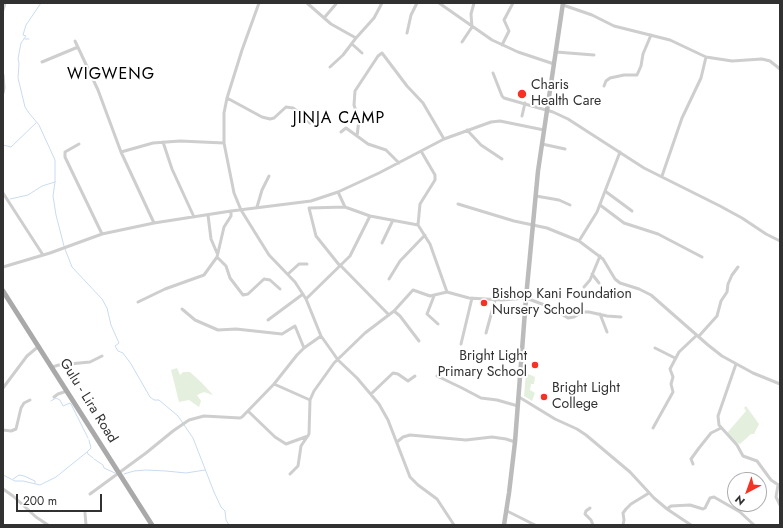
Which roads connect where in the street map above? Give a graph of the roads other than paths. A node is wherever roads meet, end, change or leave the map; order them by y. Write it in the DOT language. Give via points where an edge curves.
graph roads {
  1 [pos="5,3"];
  2 [pos="259,3"];
  3 [pos="307,3"];
  4 [pos="417,3"];
  5 [pos="439,3"];
  6 [pos="474,3"];
  7 [pos="513,3"];
  8 [pos="336,4"];
  9 [pos="381,4"];
  10 [pos="563,4"];
  11 [pos="3,10"];
  12 [pos="324,18"];
  13 [pos="472,27"];
  14 [pos="407,33"];
  15 [pos="651,35"];
  16 [pos="356,38"];
  17 [pos="75,41"];
  18 [pos="462,42"];
  19 [pos="352,44"];
  20 [pos="502,45"];
  21 [pos="78,47"];
  22 [pos="556,52"];
  23 [pos="362,53"];
  24 [pos="594,55"];
  25 [pos="706,57"];
  26 [pos="42,62"];
  27 [pos="554,64"];
  28 [pos="330,67"];
  29 [pos="780,69"];
  30 [pos="494,73"];
  31 [pos="3,78"];
  32 [pos="604,86"];
  33 [pos="3,93"];
  34 [pos="227,98"];
  35 [pos="525,104"];
  36 [pos="547,111"];
  37 [pos="522,116"];
  38 [pos="310,123"];
  39 [pos="467,130"];
  40 [pos="544,130"];
  41 [pos="341,132"];
  42 [pos="357,136"];
  43 [pos="444,139"];
  44 [pos="163,142"];
  45 [pos="224,143"];
  46 [pos="79,144"];
  47 [pos="542,144"];
  48 [pos="564,149"];
  49 [pos="421,151"];
  50 [pos="121,152"];
  51 [pos="620,152"];
  52 [pos="502,159"];
  53 [pos="400,163"];
  54 [pos="269,176"];
  55 [pos="662,176"];
  56 [pos="606,191"];
  57 [pos="338,192"];
  58 [pos="3,193"];
  59 [pos="536,196"];
  60 [pos="308,202"];
  61 [pos="458,204"];
  62 [pos="570,205"];
  63 [pos="600,205"];
  64 [pos="257,207"];
  65 [pos="345,207"];
  66 [pos="309,208"];
  67 [pos="241,210"];
  68 [pos="231,211"];
  69 [pos="632,211"];
  70 [pos="208,215"];
  71 [pos="370,216"];
  72 [pos="194,217"];
  73 [pos="393,220"];
  74 [pos="154,223"];
  75 [pos="533,224"];
  76 [pos="418,225"];
  77 [pos="102,234"];
  78 [pos="425,235"];
  79 [pos="580,241"];
  80 [pos="780,241"];
  81 [pos="382,242"];
  82 [pos="43,255"];
  83 [pos="217,255"];
  84 [pos="600,256"];
  85 [pos="702,258"];
  86 [pos="307,264"];
  87 [pos="341,266"];
  88 [pos="3,267"];
  89 [pos="738,267"];
  90 [pos="288,274"];
  91 [pos="592,274"];
  92 [pos="389,279"];
  93 [pos="599,283"];
  94 [pos="584,287"];
  95 [pos="280,289"];
  96 [pos="3,290"];
  97 [pos="447,292"];
  98 [pos="303,294"];
  99 [pos="434,296"];
  100 [pos="472,298"];
  101 [pos="526,298"];
  102 [pos="306,299"];
  103 [pos="495,300"];
  104 [pos="138,302"];
  105 [pos="182,310"];
  106 [pos="394,311"];
  107 [pos="600,314"];
  108 [pos="389,315"];
  109 [pos="621,318"];
  110 [pos="268,320"];
  111 [pos="438,324"];
  112 [pos="607,332"];
  113 [pos="486,333"];
  114 [pos="321,336"];
  115 [pos="698,336"];
  116 [pos="419,341"];
  117 [pos="461,344"];
  118 [pos="39,346"];
  119 [pos="304,348"];
  120 [pos="655,348"];
  121 [pos="102,356"];
  122 [pos="675,358"];
  123 [pos="338,360"];
  124 [pos="736,364"];
  125 [pos="52,367"];
  126 [pos="414,376"];
  127 [pos="437,376"];
  128 [pos="274,384"];
  129 [pos="780,384"];
  130 [pos="3,388"];
  131 [pos="67,391"];
  132 [pos="371,394"];
  133 [pos="55,396"];
  134 [pos="519,397"];
  135 [pos="30,400"];
  136 [pos="310,400"];
  137 [pos="518,406"];
  138 [pos="249,412"];
  139 [pos="653,428"];
  140 [pos="721,428"];
  141 [pos="3,430"];
  142 [pos="308,436"];
  143 [pos="397,442"];
  144 [pos="515,442"];
  145 [pos="693,464"];
  146 [pos="119,472"];
  147 [pos="290,474"];
  148 [pos="779,485"];
  149 [pos="3,489"];
  150 [pos="650,493"];
  151 [pos="90,494"];
  152 [pos="780,505"];
  153 [pos="590,508"];
  154 [pos="667,509"];
  155 [pos="507,511"];
  156 [pos="86,513"];
  157 [pos="48,525"];
  158 [pos="86,525"];
  159 [pos="152,525"];
  160 [pos="454,525"];
  161 [pos="504,525"];
  162 [pos="535,525"];
  163 [pos="593,525"];
  164 [pos="623,525"];
  165 [pos="691,525"];
  166 [pos="754,525"];
  1 -- 11 [label="street"];
  2 -- 34 [label="street"];
  3 -- 12 [label="street"];
  4 -- 14 [label="street"];
  5 -- 13 [label="street"];
  6 -- 13 [label="street" via="471,14"];
  7 -- 20 [label="street" via="504,20 509,31"];
  8 -- 12 [label="street"];
  9 -- 16 [label="street" via="374,18"];
  10 -- 15 [label="street" via="614,26"];
  10 -- 22 [label="street"];
  12 -- 16 [label="street"];
  13 -- 18 [label="street"];
  13 -- 20 [label="street"];
  15 -- 25 [label="street" via="670,40"];
  15 -- 32 [label="street" via="637,75 610,78"];
  16 -- 19 [label="street"];
  17 -- 21 [label="street"];
  19 -- 23 [label="street"];
  19 -- 28 [label="street"];
  20 -- 27 [label="street"];
  21 -- 26 [label="street"];
  21 -- 50 [label="street" via="98,90"];
  22 -- 24 [label="street"];
  22 -- 27 [label="street"];
  25 -- 29 [label="street" via="732,61 762,59 770,61"];
  25 -- 55 [label="street" via="701,78 682,118"];
  27 -- 36 [label="street"];
  30 -- 35 [label="street" via="502,96"];
  31 -- 33 [label="street"];
  34 -- 38 [label="street" via="270,119 286,107 293,108"];
  34 -- 45 [label="street" via="223,120"];
  35 -- 36 [label="street"];
  35 -- 37 [label="street"];
  36 -- 40 [label="street"];
  36 -- 51 [label="street" via="571,120"];
  39 -- 40 [label="street" via="500,121"];
  39 -- 43 [label="street"];
  39 -- 52 [label="street" via="481,145"];
  40 -- 47 [label="street"];
  41 -- 42 [label="street" via="345,128"];
  42 -- 43 [label="street" via="359,120 354,105 355,91 382,53 394,71 423,103"];
  42 -- 53 [label="street" via="368,144 386,150"];
  43 -- 49 [label="street"];
  44 -- 45 [label="street"];
  44 -- 50 [label="street"];
  44 -- 72 [label="street"];
  45 -- 67 [label="street" via="234,193"];
  46 -- 77 [label="street" via="65,152 65,157"];
  47 -- 48 [label="street"];
  47 -- 59 [label="street"];
  49 -- 53 [label="street"];
  49 -- 76 [label="street" via="435,175 435,180 420,204"];
  50 -- 74 [label="street"];
  51 -- 55 [label="street"];
  51 -- 56 [label="street"];
  53 -- 57 [label="street"];
  54 -- 64 [label="street"];
  55 -- 80 [label="street"];
  56 -- 63 [label="street"];
  56 -- 69 [label="street"];
  57 -- 60 [label="street"];
  57 -- 65 [label="street"];
  58 -- 82 [label="street"];
  59 -- 62 [label="street" via="559,200"];
  59 -- 75 [label="street"];
  60 -- 64 [label="street"];
  60 -- 66 [label="street"];
  61 -- 75 [label="street"];
  63 -- 79 [label="street"];
  63 -- 85 [label="street" via="619,221 658,234"];
  64 -- 67 [label="street"];
  65 -- 66 [label="street"];
  65 -- 71 [label="street"];
  66 -- 87 [label="street" via="316,236"];
  67 -- 68 [label="street"];
  67 -- 90 [label="street" via="270,255"];
  68 -- 70 [label="street"];
  68 -- 83 [label="street"];
  70 -- 72 [label="street"];
  70 -- 83 [label="street" via="211,239"];
  71 -- 73 [label="street"];
  71 -- 87 [label="street" via="350,256"];
  72 -- 74 [label="street"];
  73 -- 76 [label="street"];
  73 -- 81 [label="street"];
  74 -- 77 [label="street"];
  75 -- 79 [label="street"];
  75 -- 101 [label="street"];
  76 -- 78 [label="street"];
  77 -- 82 [label="street"];
  78 -- 92 [label="street" via="400,261"];
  78 -- 97 [label="street"];
  79 -- 84 [label="street"];
  82 -- 88 [label="street"];
  83 -- 95 [label="street" via="243,295 248,294 264,279 270,280"];
  83 -- 104 [label="street" via="204,276"];
  84 -- 91 [label="street"];
  84 -- 115 [label="street" via="617,282 651,295"];
  86 -- 90 [label="street" via="299,264"];
  87 -- 102 [label="street"];
  87 -- 108 [label="street"];
  89 -- 115 [label="street" via="728,284 717,316"];
  90 -- 98 [label="street"];
  91 -- 93 [label="street"];
  91 -- 94 [label="street"];
  96 -- 118 [label="main road, Gulu - Lira Road"];
  97 -- 99 [label="street"];
  97 -- 100 [label="street"];
  98 -- 102 [label="street"];
  98 -- 110 [label="street"];
  99 -- 106 [label="street" via="413,290"];
  99 -- 111 [label="street" via="427,314"];
  100 -- 103 [label="street"];
  100 -- 117 [label="street"];
  101 -- 103 [label="street"];
  101 -- 107 [label="street" via="550,307 568,318 584,312"];
  101 -- 134 [label="street"];
  102 -- 114 [label="street"];
  103 -- 113 [label="street"];
  105 -- 119 [label="street" via="195,320 218,330 236,329 282,334 295,326"];
  106 -- 108 [label="street"];
  106 -- 116 [label="street"];
  107 -- 109 [label="street"];
  107 -- 112 [label="street"];
  108 -- 123 [label="street" via="365,333"];
  114 -- 119 [label="street"];
  114 -- 123 [label="street"];
  115 -- 122 [label="street"];
  115 -- 124 [label="street"];
  118 -- 125 [label="main road, Gulu - Lira Road"];
  118 -- 130 [label="street" via="27,356"];
  119 -- 128 [label="street"];
  120 -- 122 [label="street"];
  121 -- 125 [label="street" via="90,362"];
  122 -- 139 [label="street" via="670,369 673,394"];
  123 -- 132 [label="street"];
  123 -- 136 [label="street" via="327,372"];
  124 -- 129 [label="street"];
  124 -- 140 [label="street" via="718,416"];
  125 -- 131 [label="main road, Gulu - Lira Road"];
  126 -- 132 [label="street" via="408,381 393,373"];
  127 -- 137 [label="street" via="481,398"];
  128 -- 136 [label="street"];
  128 -- 138 [label="street"];
  131 -- 133 [label="street"];
  131 -- 146 [label="main road, Gulu - Lira Road"];
  132 -- 143 [label="street" via="388,420"];
  134 -- 137 [label="street"];
  134 -- 150 [label="street" via="586,435 630,472"];
  135 -- 141 [label="street" via="21,408 16,429"];
  136 -- 142 [label="street"];
  137 -- 144 [label="street"];
  138 -- 142 [label="street" via="286,444"];
  138 -- 146 [label="street" via="240,418 204,416 189,420"];
  140 -- 145 [label="street" via="711,432 691,459"];
  140 -- 148 [label="street" via="737,445 743,456 757,461 767,475"];
  142 -- 147 [label="street" via="302,446 298,466"];
  143 -- 144 [label="street" via="410,435 466,440 492,437"];
  143 -- 160 [label="street" via="410,477 437,499"];
  144 -- 155 [label="street"];
  146 -- 151 [label="street"];
  146 -- 159 [label="main road, Gulu - Lira Road"];
  148 -- 152 [label="street" via="776,498"];
  149 -- 157 [label="street"];
  150 -- 154 [label="street"];
  150 -- 164 [label="street" via="626,509"];
  153 -- 163 [label="street" via="585,514"];
  154 -- 165 [label="street"];
  154 -- 166 [label="street" via="671,506 690,505 703,509 710,498 714,497 744,515"];
  155 -- 161 [label="street"];
  155 -- 162 [label="street"];
  156 -- 158 [label="street"];
}
